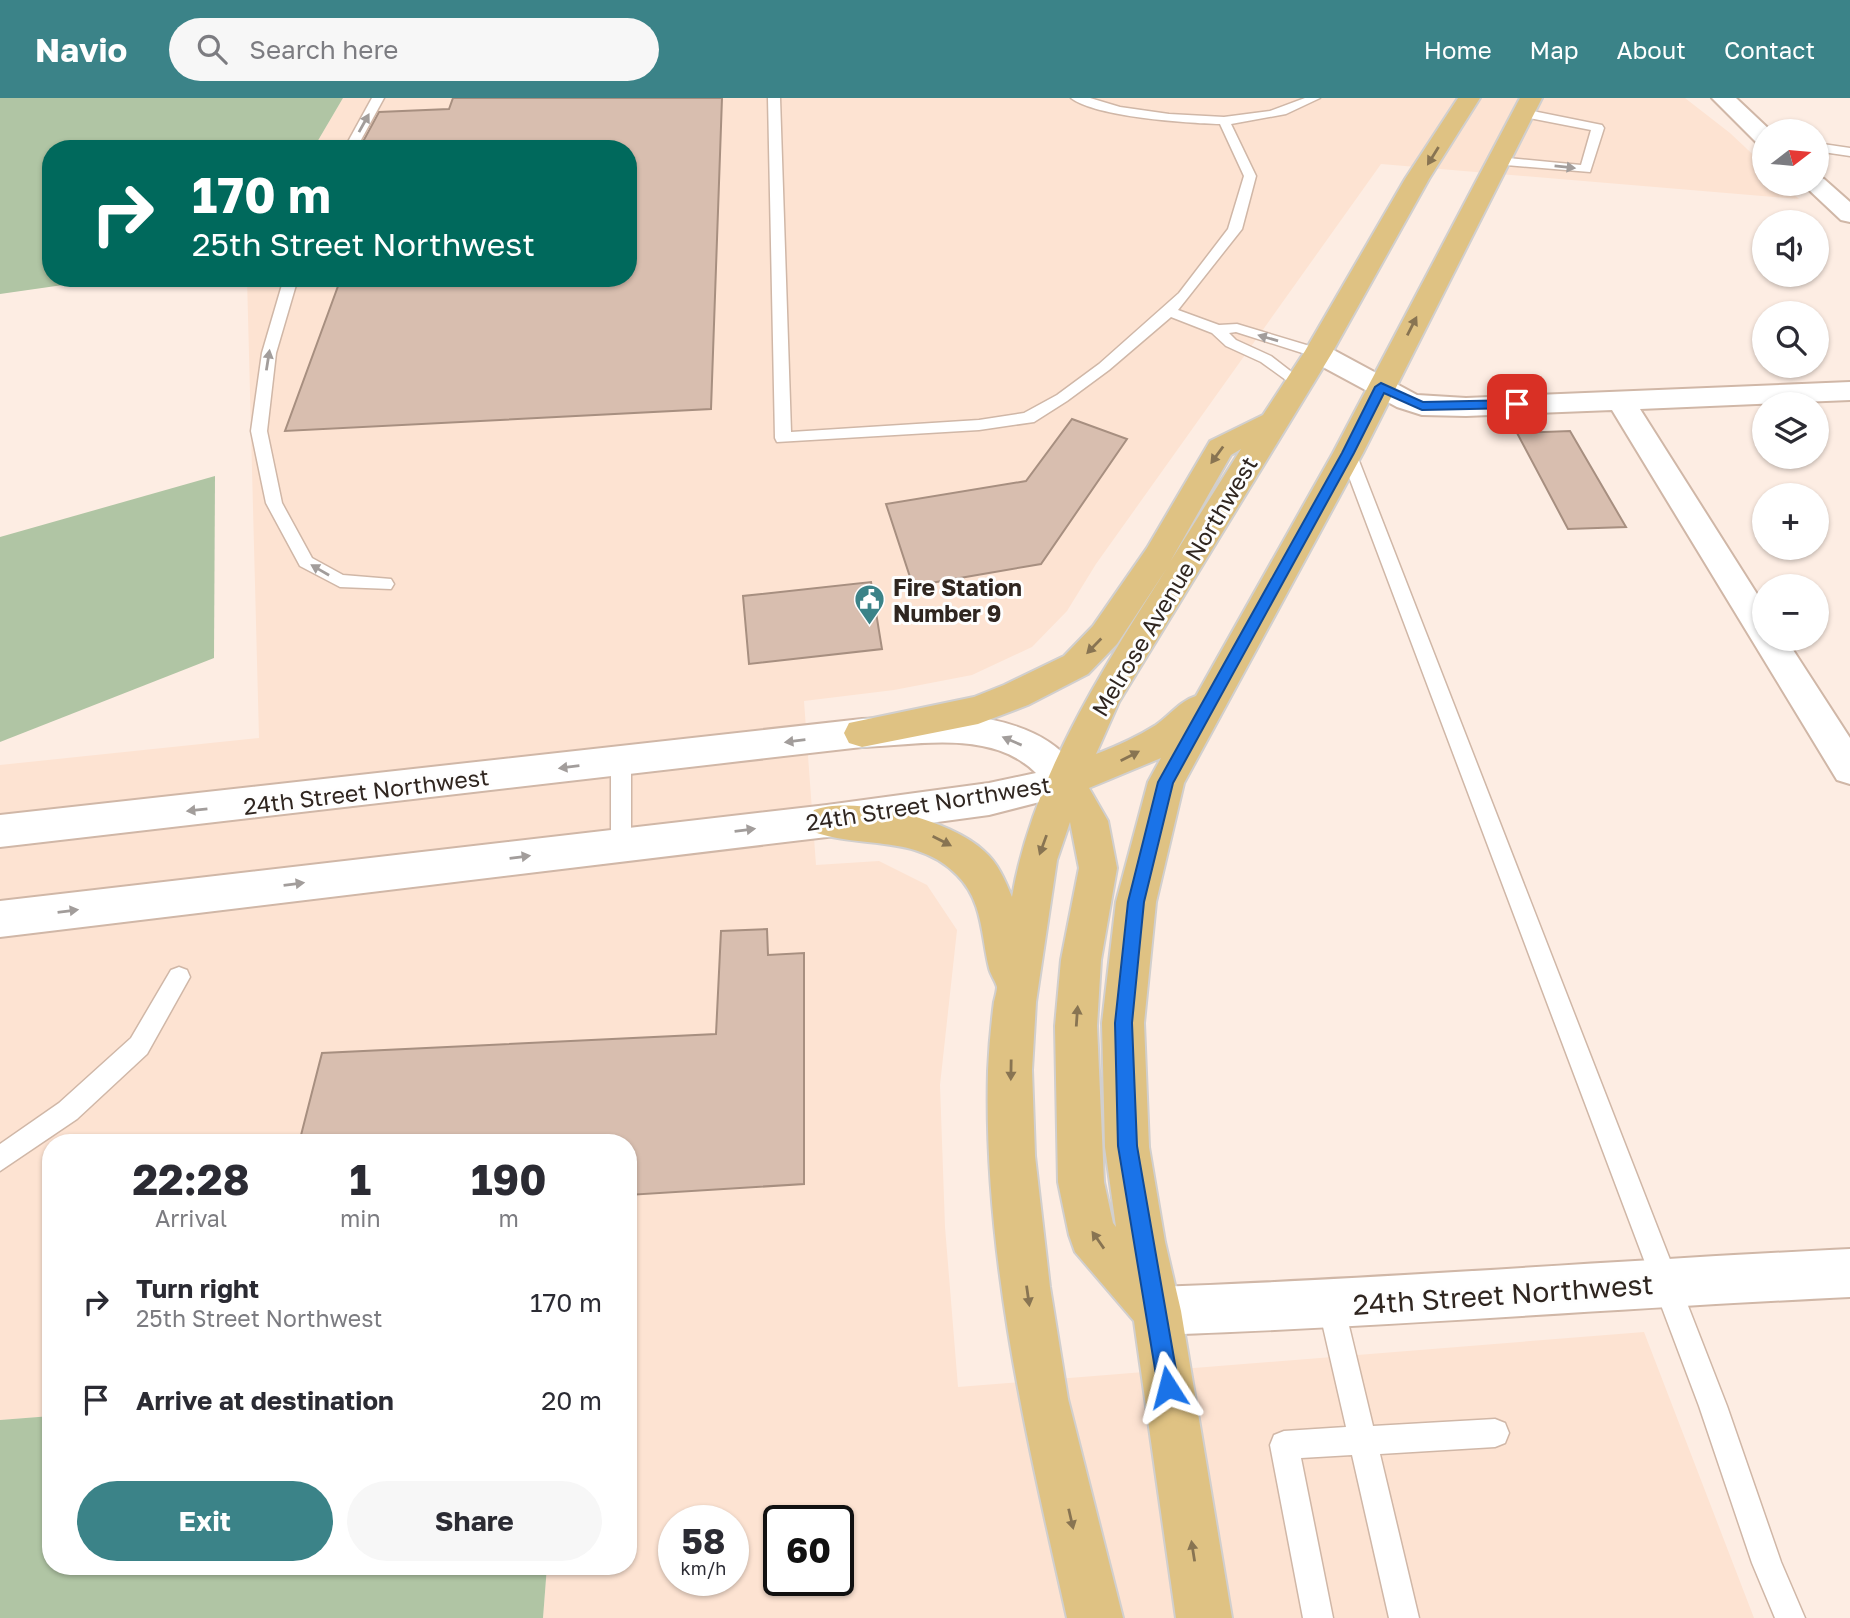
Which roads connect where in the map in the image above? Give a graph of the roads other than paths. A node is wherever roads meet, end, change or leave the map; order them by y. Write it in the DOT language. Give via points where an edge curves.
graph roads {
  1 [pos="378,98"];
  2 [pos="774,98"];
  3 [pos="1077,98"];
  4 [pos="1314,98"];
  5 [pos="1469,98"];
  6 [pos="1723,100"];
  7 [pos="1527,106"];
  8 [pos="1224,121"];
  9 [pos="1752,126"];
  10 [pos="355,140"];
  11 [pos="1829,149"];
  12 [pos="1850,152"];
  13 [pos="1497,160"];
  14 [pos="1829,196"];
  15 [pos="1850,215"];
  16 [pos="289,287"];
  17 [pos="1169,312"];
  18 [pos="1217,330"];
  19 [pos="1318,353"];
  20 [pos="1297,383"];
  21 [pos="1381,387"];
  22 [pos="1850,391"];
  23 [pos="1620,399"];
  24 [pos="1274,421"];
  25 [pos="1348,453"];
  26 [pos="385,584"];
  27 [pos="1752,614"];
  28 [pos="1776,651"];
  29 [pos="1217,688"];
  30 [pos="862,733"];
  31 [pos="621,761"];
  32 [pos="1850,769"];
  33 [pos="1066,781"];
  34 [pos="827,821"];
  35 [pos="0,831"];
  36 [pos="621,845"];
  37 [pos="0,919"];
  38 [pos="179,977"];
  39 [pos="1015,1002"];
  40 [pos="0,1159"];
  41 [pos="1850,1273"];
  42 [pos="1666,1282"];
  43 [pos="1331,1306"];
  44 [pos="1157,1311"];
  45 [pos="1495,1433"];
  46 [pos="1363,1440"];
  47 [pos="1095,1618"];
  48 [pos="1204,1618"];
  49 [pos="1318,1618"];
  50 [pos="1405,1618"];
  51 [pos="1790,1618"];
  10 -- 1 [label="lane, one-way"];
  2 -- 17 [label="lane" via="783,438 1028,418 1104,367"];
  3 -- 8 [label="lane" via="1169,118"];
  4 -- 8 [label="lane" via="1299,107"];
  5 -- 19 [label="main road, Melrose Avenue Northwest, one-way"];
  6 -- 9 [label="main road"];
  7 -- 13 [label="main road"];
  13 -- 7 [label="lane, one-way" via="1586,169 1598,128"];
  8 -- 17 [label="lane" via="1250,176 1236,229"];
  11 -- 12 [label="lane"];
  21 -- 13 [label="main road, one-way"];
  14 -- 15 [label="main road"];
  26 -- 16 [label="lane, one-way" via="340,581 306,562 274,503 259,431 269,353"];
  17 -- 18 [label="lane"];
  19 -- 18 [label="lane, one-way" via="1237,328"];
  18 -- 20 [label="lane"];
  19 -- 20 [label="main road, Melrose Avenue Northwest"];
  19 -- 21 [label="main road"];
  20 -- 24 [label="main road, Melrose Avenue Northwest"];
  21 -- 23 [label="main road" via="1422,406"];
  21 -- 25 [label="main road"];
  22 -- 23 [label="main road"];
  23 -- 27 [label="main road"];
  24 -- 30 [label="main road, one-way" via="1220,448 1105,635 1076,665 978,710"];
  24 -- 33 [label="main road, Melrose Avenue Northwest" via="1104,697"];
  25 -- 29 [label="main road"];
  25 -- 42 [label="lane"];
  28 -- 32 [label="main road"];
  33 -- 29 [label="main road, one-way" via="1160,740 1189,720"];
  29 -- 44 [label="main road" via="1166,782 1136,902 1123,1023 1128,1146"];
  30 -- 31 [label="main road, 24th Street Northwest, one-way"];
  33 -- 30 [label="main road, 24th Street Northwest, one-way" via="1042,756 1007,737 971,731"];
  31 -- 35 [label="main road, 24th Street Northwest, one-way"];
  31 -- 36 [label="lane"];
  33 -- 34 [label="main road, 24th Street Northwest" via="1001,797"];
  33 -- 39 [label="main road, Melrose Avenue Northwest, one-way" via="1038,860"];
  44 -- 33 [label="main road, one-way" via="1092,1234 1081,1182 1076,1026 1081,960 1098,868 1089,821"];
  36 -- 34 [label="main road, 24th Street Northwest, one-way"];
  34 -- 39 [label="main road, one-way" via="899,827 931,835 951,845 974,867 999,912"];
  37 -- 36 [label="main road, 24th Street Northwest, one-way"];
  38 -- 40 [label="lane" via="139,1045 68,1111"];
  39 -- 47 [label="main road, Melrose Avenue Northwest, one-way" via="1010,1070 1012,1156 1026,1287 1043,1399"];
  41 -- 42 [label="main road, 24th Street Northwest"];
  42 -- 43 [label="main road, 24th Street Northwest"];
  42 -- 51 [label="lane"];
  43 -- 44 [label="main road, 24th Street Northwest"];
  43 -- 46 [label="lane"];
  48 -- 44 [label="main road, one-way"];
  45 -- 46 [label="lane"];
  46 -- 49 [label="lane" via="1284,1445"];
  46 -- 50 [label="lane"];
}
